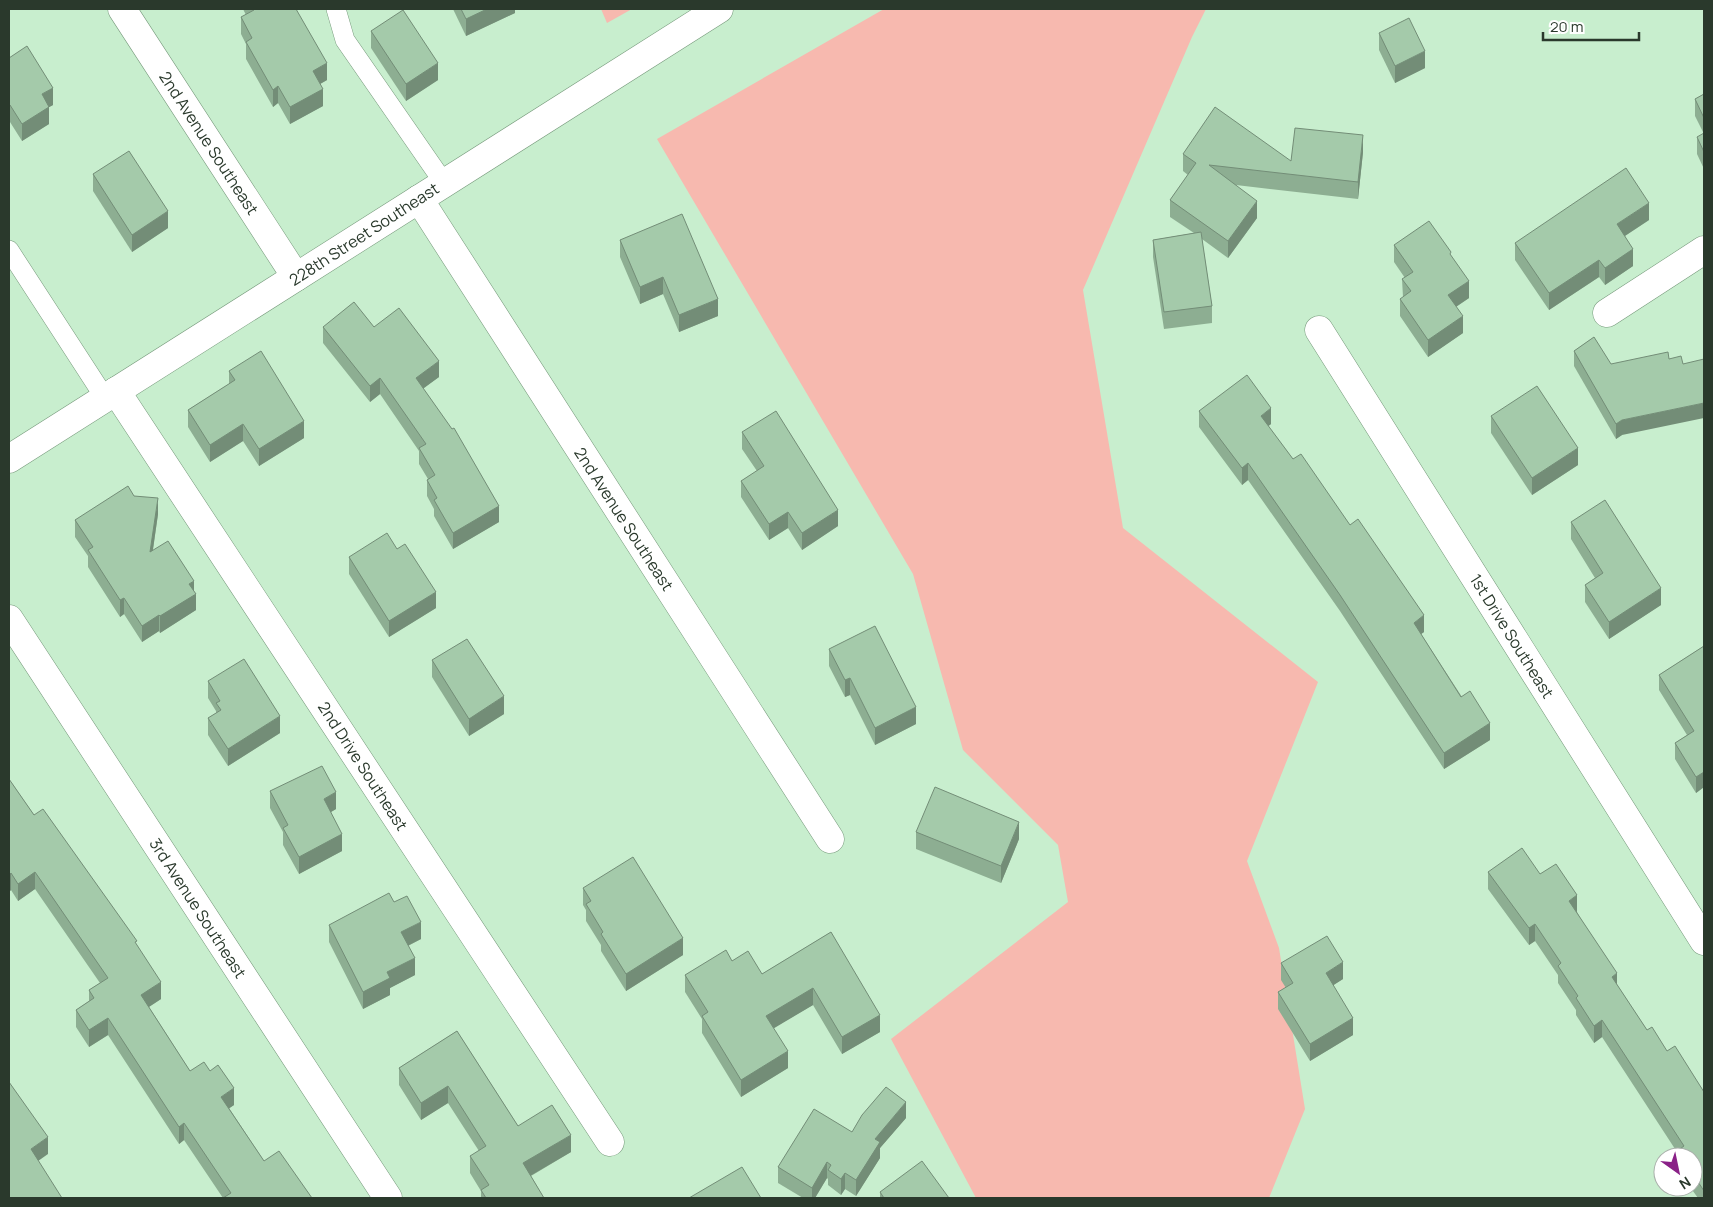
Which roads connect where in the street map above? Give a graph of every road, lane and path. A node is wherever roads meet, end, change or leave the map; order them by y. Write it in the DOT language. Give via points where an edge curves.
graph roads {
  1 [pos="122,9"];
  2 [pos="336,9"];
  3 [pos="719,9"];
  4 [pos="444,182"];
  5 [pos="419,199"];
  6 [pos="9,250"];
  7 [pos="1704,250"];
  8 [pos="296,277"];
  9 [pos="1607,313"];
  10 [pos="1319,330"];
  11 [pos="111,395"];
  12 [pos="9,459"];
  13 [pos="9,619"];
  14 [pos="830,839"];
  15 [pos="1704,941"];
  16 [pos="610,1142"];
  17 [pos="388,1198"];
  1 -- 8 [label="street, 2nd Avenue Southeast"];
  2 -- 4 [label="lane" via="345,40"];
  3 -- 4 [label="street, 228th Street Southeast"];
  4 -- 5 [label="street, 228th Street Southeast"];
  5 -- 8 [label="street, 228th Street Southeast"];
  5 -- 14 [label="street, 2nd Avenue Southeast"];
  6 -- 11 [label="lane"];
  7 -- 9 [label="street"];
  8 -- 11 [label="street, 228th Street Southeast"];
  10 -- 15 [label="street, 1st Drive Southeast"];
  11 -- 12 [label="street, 228th Street Southeast"];
  11 -- 16 [label="street, 2nd Drive Southeast"];
  13 -- 17 [label="street, 3rd Avenue Southeast"];
}
